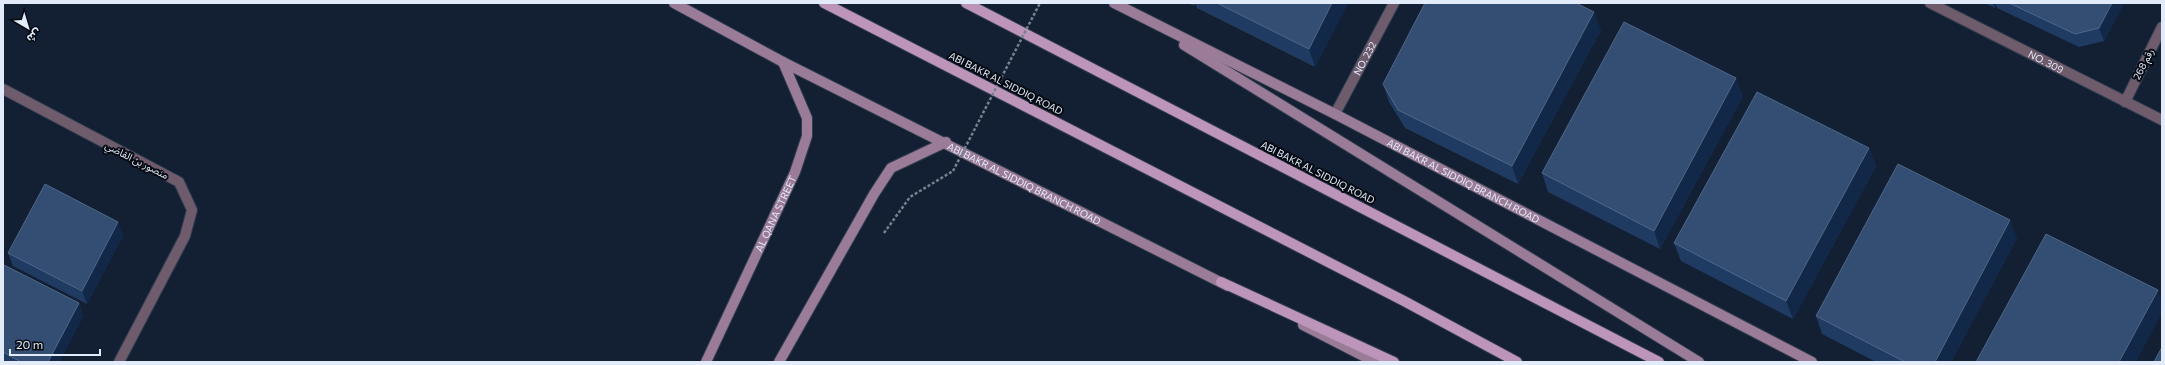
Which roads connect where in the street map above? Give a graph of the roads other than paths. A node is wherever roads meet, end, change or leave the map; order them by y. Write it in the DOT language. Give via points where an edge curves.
graph roads {
  1 [pos="674,3"];
  2 [pos="824,3"];
  3 [pos="966,3"];
  4 [pos="1114,3"];
  5 [pos="1394,3"];
  6 [pos="1930,3"];
  7 [pos="1127,10"];
  8 [pos="2162,27"];
  9 [pos="783,62"];
  10 [pos="3,90"];
  11 [pos="2125,102"];
  12 [pos="1335,114"];
  13 [pos="2162,120"];
  14 [pos="946,142"];
  15 [pos="1221,282"];
  16 [pos="119,362"];
  17 [pos="706,362"];
  18 [pos="780,362"];
  19 [pos="1375,362"];
  20 [pos="1394,362"];
  21 [pos="1517,362"];
  22 [pos="1659,362"];
  23 [pos="1699,362"];
  24 [pos="1812,362"];
  1 -- 9 [label="main road, ABI BAKR AL SIDDIQ BRANCH ROAD"];
  2 -- 21 [label="main road, ABI BAKR AL SIDDIQ ROAD"];
  3 -- 22 [label="main road, ABI BAKR AL SIDDIQ ROAD"];
  4 -- 7 [label="main road, ABI BAKR AL SIDDIQ BRANCH ROAD"];
  5 -- 12 [label="street, NO. 232"];
  6 -- 11 [label="street, NO. 309"];
  7 -- 12 [label="main road, ABI BAKR AL SIDDIQ BRANCH ROAD"];
  7 -- 23 [label="main road"];
  8 -- 11 [label="street, رقم 268"];
  9 -- 14 [label="main road, ABI BAKR AL SIDDIQ BRANCH ROAD"];
  9 -- 17 [label="main road, AL QANA STREET" via="808,118 807,136 795,172"];
  10 -- 16 [label="street, منصور بن القاضي" via="180,182 192,210 185,236"];
  11 -- 13 [label="street, NO. 309"];
  12 -- 24 [label="main road, ABI BAKR AL SIDDIQ BRANCH ROAD"];
  14 -- 15 [label="main road, ABI BAKR AL SIDDIQ BRANCH ROAD"];
  14 -- 18 [label="main road" via="891,168"];
  15 -- 19 [label="main road, ABI BAKR AL SIDDIQ BRANCH ROAD"];
  15 -- 20 [label="main road"];
}
